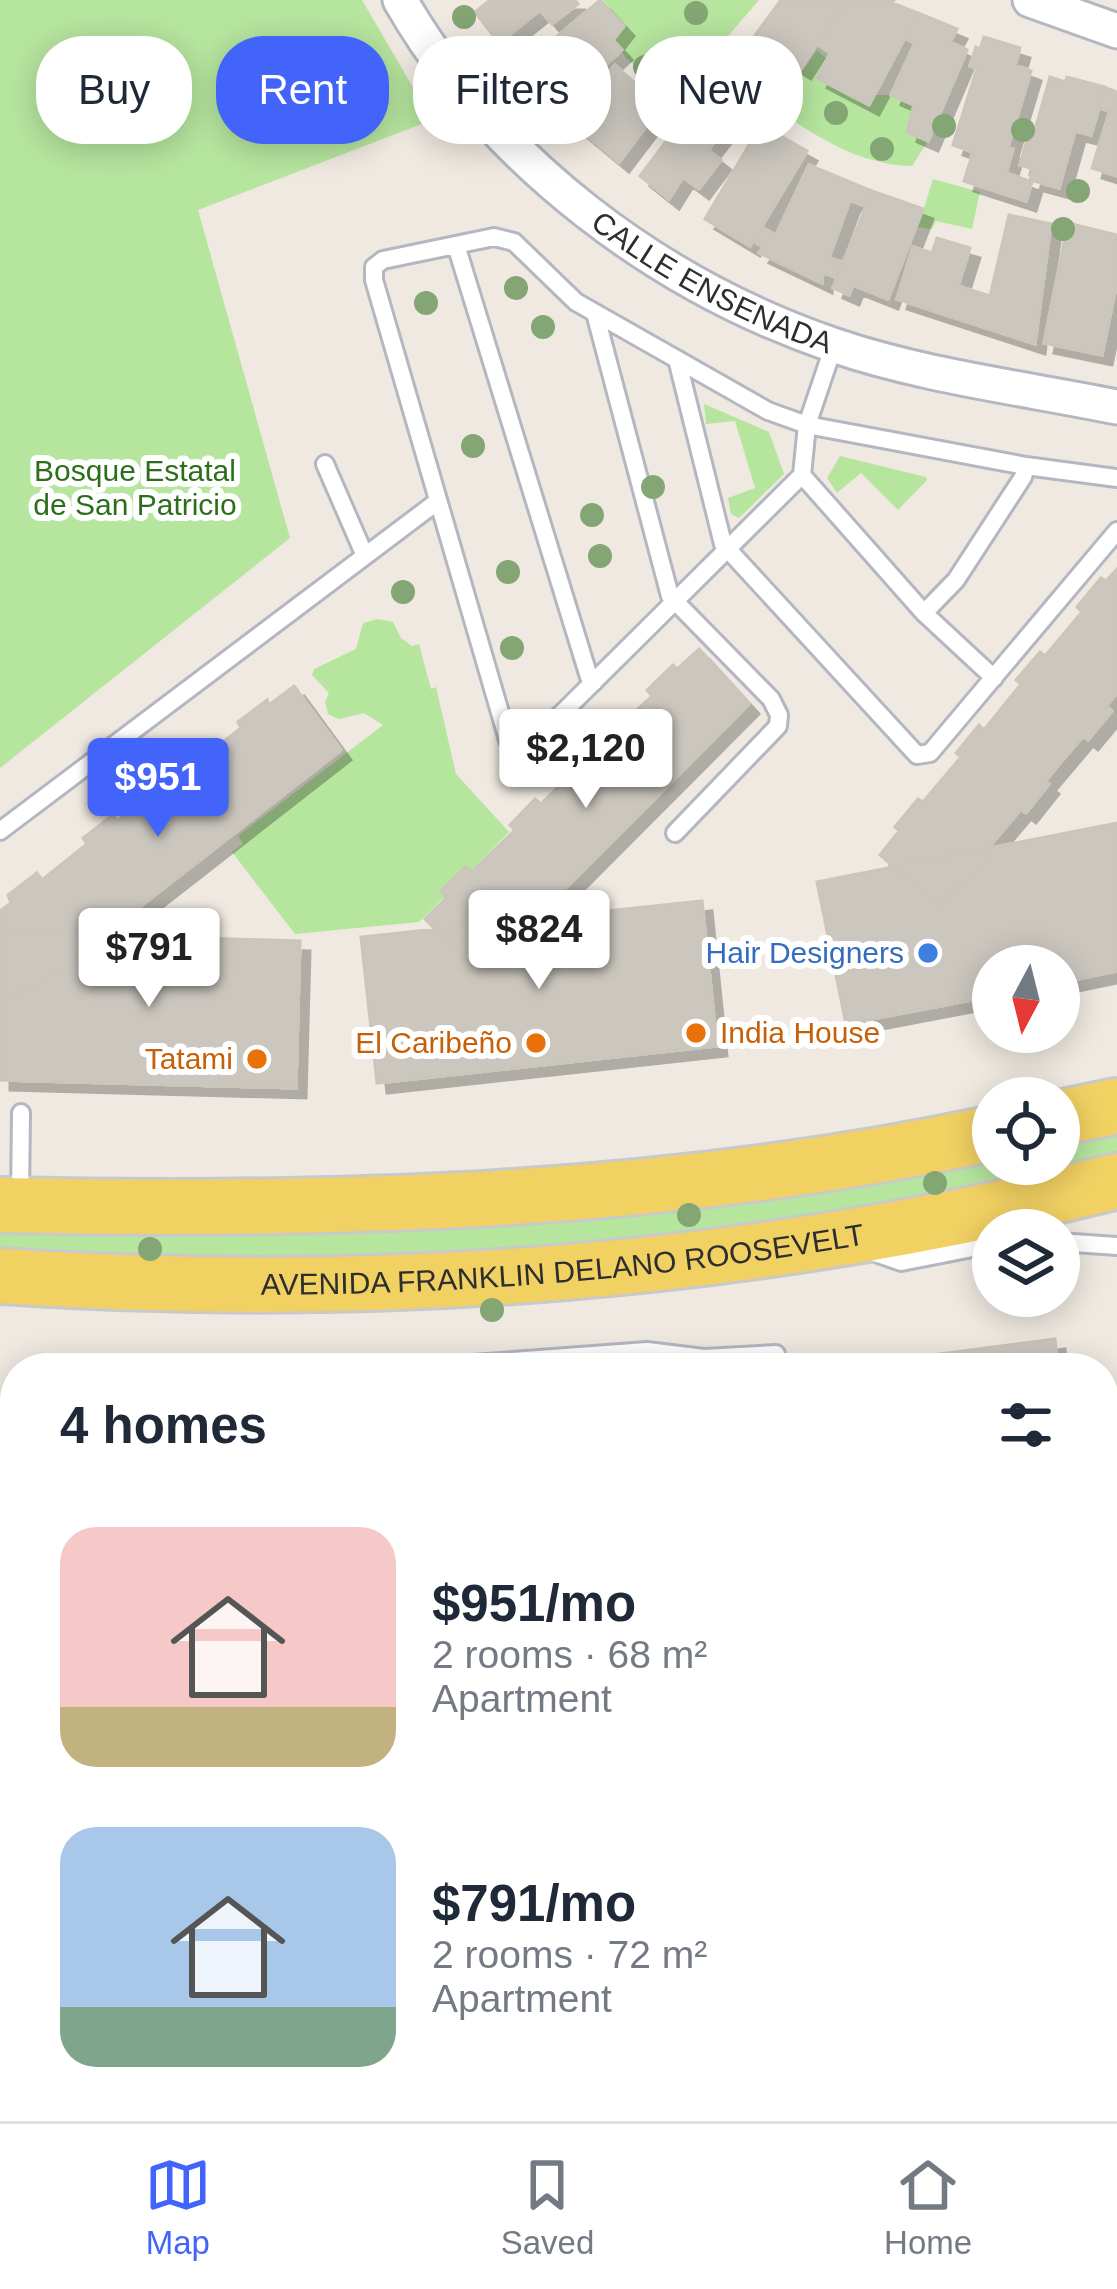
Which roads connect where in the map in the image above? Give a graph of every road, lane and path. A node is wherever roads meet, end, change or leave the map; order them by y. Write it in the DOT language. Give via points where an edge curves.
graph roads {
  1 [pos="400,0"];
  2 [pos="1030,0"];
  3 [pos="1090,10"];
  4 [pos="1117,31"];
  5 [pos="457,245"];
  6 [pos="596,313"];
  7 [pos="834,346"];
  8 [pos="677,359"];
  9 [pos="1117,407"];
  10 [pos="807,424"];
  11 [pos="325,464"];
  12 [pos="1026,466"];
  13 [pos="802,475"];
  14 [pos="1117,478"];
  15 [pos="438,501"];
  16 [pos="1117,531"];
  17 [pos="727,548"];
  18 [pos="365,556"];
  19 [pos="674,603"];
  20 [pos="924,613"];
  21 [pos="994,678"];
  22 [pos="594,682"];
  23 [pos="0,832"];
  24 [pos="675,833"];
  25 [pos="1117,1106"];
  26 [pos="21,1113"];
  27 [pos="1080,1114"];
  28 [pos="972,1137"];
  29 [pos="1117,1181"];
  30 [pos="10,1205"];
  31 [pos="838,1239"];
  32 [pos="1080,1243"];
  33 [pos="1117,1246"];
  34 [pos="972,1248"];
  35 [pos="0,1276"];
  36 [pos="620,1353"];
  37 [pos="663,1353"];
  1 -- 7 [label="street, CALLE ENSENADA" via="506,137 635,248 736,306"];
  2 -- 3 [label="street"];
  3 -- 4 [label="street"];
  5 -- 6 [label="lane" via="494,237 514,242"];
  5 -- 15 [label="lane" via="374,267"];
  5 -- 22 [label="lane"];
  6 -- 8 [label="lane"];
  6 -- 19 [label="lane"];
  7 -- 9 [label="street, CALLE ENSENADA"];
  7 -- 10 [label="lane"];
  8 -- 10 [label="lane"];
  8 -- 17 [label="lane"];
  10 -- 12 [label="lane"];
  10 -- 13 [label="lane"];
  11 -- 18 [label="lane"];
  12 -- 14 [label="lane"];
  12 -- 20 [label="lane" via="956,580"];
  13 -- 17 [label="lane"];
  13 -- 20 [label="lane"];
  15 -- 18 [label="lane"];
  15 -- 22 [label="lane" via="508,740 518,750 532,743"];
  16 -- 21 [label="lane"];
  17 -- 19 [label="lane"];
  17 -- 21 [label="lane" via="917,755 930,754"];
  18 -- 23 [label="lane"];
  19 -- 22 [label="lane"];
  19 -- 24 [label="lane" via="778,715 778,726"];
  20 -- 21 [label="lane"];
  25 -- 27 [label="main road"];
  26 -- 30 [label="lane"];
  28 -- 30 [label="main road" via="784,1168 508,1198"];
  29 -- 31 [label="main road, AVENIDA FRANKLIN DELANO ROOSEVELT"];
  31 -- 34 [label="lane" via="901,1262"];
  31 -- 35 [label="main road, AVENIDA FRANKLIN DELANO ROOSEVELT" via="490,1278 254,1286"];
  32 -- 33 [label="lane"];
  36 -- 37 [label="lane"];
}
